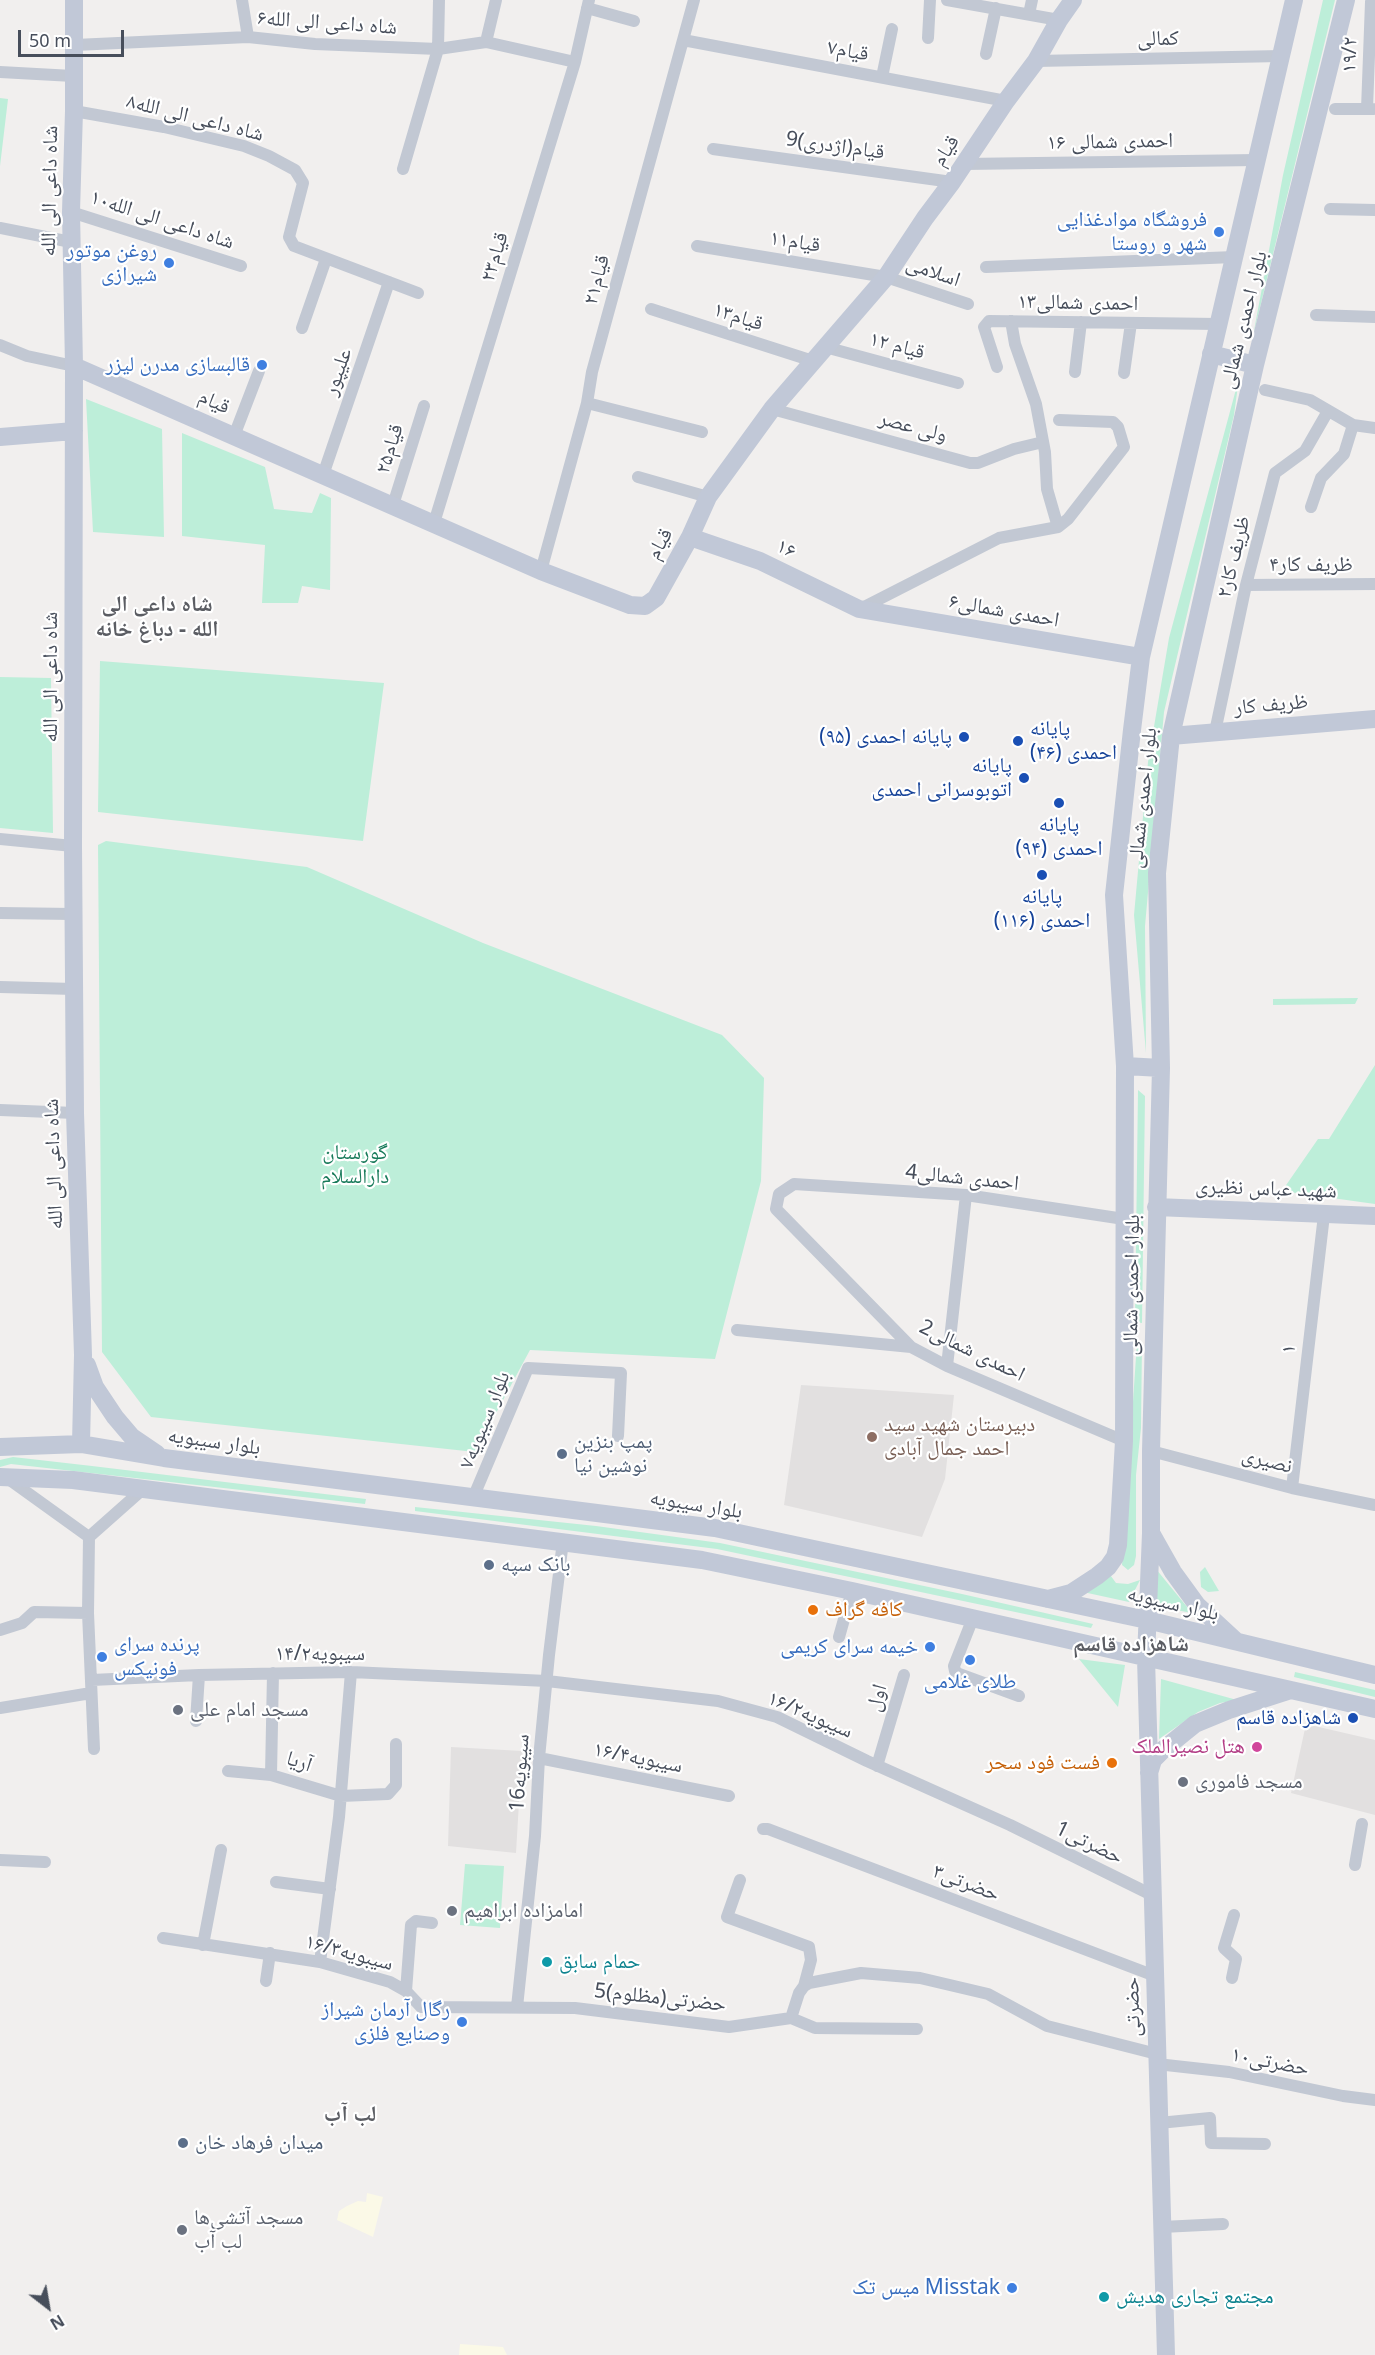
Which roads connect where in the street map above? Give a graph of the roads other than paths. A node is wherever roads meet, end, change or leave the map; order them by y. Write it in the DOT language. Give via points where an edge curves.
graph roads {
  1 [pos="74,0"];
  2 [pos="242,0"];
  3 [pos="439,0"];
  4 [pos="496,0"];
  5 [pos="694,0"];
  6 [pos="930,0"];
  7 [pos="947,0"];
  8 [pos="1032,0"];
  9 [pos="1073,0"];
  10 [pos="1294,0"];
  11 [pos="1346,0"];
  12 [pos="1371,2"];
  13 [pos="588,4"];
  14 [pos="988,5"];
  15 [pos="1029,14"];
  16 [pos="1059,20"];
  17 [pos="634,21"];
  18 [pos="891,29"];
  19 [pos="248,37"];
  20 [pos="928,38"];
  21 [pos="683,40"];
  22 [pos="486,42"];
  23 [pos="75,45"];
  24 [pos="438,49"];
  25 [pos="986,54"];
  26 [pos="1281,56"];
  27 [pos="1036,61"];
  28 [pos="575,62"];
  29 [pos="0,72"];
  30 [pos="73,76"];
  31 [pos="882,77"];
  32 [pos="1006,101"];
  33 [pos="1335,109"];
  34 [pos="1371,109"];
  35 [pos="74,111"];
  36 [pos="712,149"];
  37 [pos="1257,159"];
  38 [pos="964,164"];
  39 [pos="403,169"];
  40 [pos="952,182"];
  41 [pos="1330,209"];
  42 [pos="1375,210"];
  43 [pos="71,212"];
  44 [pos="0,228"];
  45 [pos="71,242"];
  46 [pos="697,246"];
  47 [pos="1234,258"];
  48 [pos="326,259"];
  49 [pos="242,266"];
  50 [pos="986,267"];
  51 [pos="886,277"];
  52 [pos="389,282"];
  53 [pos="418,293"];
  54 [pos="968,304"];
  55 [pos="651,309"];
  56 [pos="1316,315"];
  57 [pos="1375,317"];
  58 [pos="1011,321"];
  59 [pos="1081,322"];
  60 [pos="1131,323"];
  61 [pos="1218,324"];
  62 [pos="302,328"];
  63 [pos="0,345"];
  64 [pos="825,347"];
  65 [pos="1211,354"];
  66 [pos="813,361"];
  67 [pos="1255,365"];
  68 [pos="74,366"];
  69 [pos="997,368"];
  70 [pos="259,371"];
  71 [pos="1075,372"];
  72 [pos="1125,373"];
  73 [pos="958,383"];
  74 [pos="1265,390"];
  75 [pos="587,404"];
  76 [pos="424,405"];
  77 [pos="772,409"];
  78 [pos="1328,411"];
  79 [pos="1059,420"];
  80 [pos="1353,425"];
  81 [pos="1375,428"];
  82 [pos="74,431"];
  83 [pos="702,432"];
  84 [pos="234,436"];
  85 [pos="0,437"];
  86 [pos="1043,442"];
  87 [pos="323,475"];
  88 [pos="638,477"];
  89 [pos="708,497"];
  90 [pos="393,505"];
  91 [pos="1311,507"];
  92 [pos="434,524"];
  93 [pos="1058,527"];
  94 [pos="690,537"];
  95 [pos="542,571"];
  96 [pos="1375,584"];
  97 [pos="1246,585"];
  98 [pos="859,609"];
  99 [pos="1141,657"];
  100 [pos="1375,719"];
  101 [pos="1215,732"];
  102 [pos="1171,736"];
  103 [pos="0,839"];
  104 [pos="73,846"];
  105 [pos="0,913"];
  106 [pos="73,914"];
  107 [pos="0,987"];
  108 [pos="74,988"];
  109 [pos="1125,1066"];
  110 [pos="1161,1068"];
  111 [pos="0,1110"];
  112 [pos="75,1113"];
  113 [pos="966,1196"];
  114 [pos="1156,1208"];
  115 [pos="776,1209"];
  116 [pos="1324,1215"];
  117 [pos="1375,1216"];
  118 [pos="1124,1219"];
  119 [pos="737,1330"];
  120 [pos="911,1347"];
  121 [pos="83,1355"];
  122 [pos="948,1366"];
  123 [pos="618,1436"];
  124 [pos="1124,1441"];
  125 [pos="81,1444"];
  126 [pos="0,1446"];
  127 [pos="1151,1451"];
  128 [pos="164,1458"];
  129 [pos="2,1477"];
  130 [pos="394,1488"];
  131 [pos="1292,1488"];
  132 [pos="142,1490"];
  133 [pos="474,1498"];
  134 [pos="1375,1505"];
  135 [pos="391,1520"];
  136 [pos="1151,1533"];
  137 [pos="89,1537"];
  138 [pos="563,1541"];
  139 [pos="852,1592"];
  140 [pos="1048,1599"];
  141 [pos="88,1613"];
  142 [pos="973,1618"];
  143 [pos="1147,1620"];
  144 [pos="0,1630"];
  145 [pos="839,1637"];
  146 [pos="1239,1643"];
  147 [pos="1146,1658"];
  148 [pos="351,1672"];
  149 [pos="273,1673"];
  150 [pos="199,1675"];
  151 [pos="904,1675"];
  152 [pos="1375,1675"];
  153 [pos="547,1681"];
  154 [pos="91,1686"];
  155 [pos="1292,1690"];
  156 [pos="1019,1696"];
  157 [pos="0,1708"];
  158 [pos="1375,1709"];
  159 [pos="196,1721"];
  160 [pos="396,1744"];
  161 [pos="94,1749"];
  162 [pos="539,1758"];
  163 [pos="878,1766"];
  164 [pos="228,1771"];
  165 [pos="1148,1774"];
  166 [pos="271,1775"];
  167 [pos="341,1796"];
  168 [pos="729,1796"];
  169 [pos="1362,1824"];
  170 [pos="1010,1825"];
  171 [pos="763,1829"];
  172 [pos="220,1851"];
  173 [pos="0,1860"];
  174 [pos="45,1862"];
  175 [pos="1355,1865"];
  176 [pos="740,1880"];
  177 [pos="276,1882"];
  178 [pos="330,1889"];
  179 [pos="1152,1895"];
  180 [pos="1234,1915"];
  181 [pos="432,1923"];
  182 [pos="163,1938"];
  183 [pos="203,1945"];
  184 [pos="270,1953"];
  185 [pos="320,1962"];
  186 [pos="1155,1976"];
  187 [pos="1232,1978"];
  188 [pos="266,1981"];
  189 [pos="804,1986"];
  190 [pos="406,1991"];
  191 [pos="517,2007"];
  192 [pos="791,2018"];
  193 [pos="917,2029"];
  194 [pos="1157,2059"];
  195 [pos="1375,2100"];
  196 [pos="1159,2123"];
  197 [pos="1266,2144"];
  198 [pos="1223,2224"];
  199 [pos="1162,2227"];
  200 [pos="1166,2355"];
  1 -- 23 [label="main road, شاه داعی الی الله"];
  2 -- 19 [label="street"];
  3 -- 24 [label="street"];
  4 -- 22 [label="street"];
  5 -- 21 [label="street, قیام۲۱"];
  6 -- 20 [label="street"];
  7 -- 14 [label="street"];
  8 -- 15 [label="street"];
  9 -- 16 [label="main road, قیام"];
  10 -- 26 [label="main road, بلوار احمدی شمالی"];
  11 -- 67 [label="main road, بلوار احمدی شمالی"];
  12 -- 34 [label="street, ۱۹/۲"];
  13 -- 17 [label="street"];
  13 -- 28 [label="street, قیام۲۳"];
  14 -- 15 [label="street"];
  14 -- 25 [label="street"];
  15 -- 16 [label="street"];
  16 -- 27 [label="main road, قیام"];
  18 -- 31 [label="street"];
  19 -- 23 [label="street, شاه داعی الی الله۶"];
  19 -- 24 [label="street, شاه داعی الی الله۶"];
  21 -- 31 [label="street, قیام۷"];
  21 -- 75 [label="street, قیام۲۱" via="592,372"];
  22 -- 24 [label="street, شاه داعی الی الله۶"];
  22 -- 28 [label="street, شاه داعی الی الله۶"];
  23 -- 30 [label="main road, شاه داعی الی الله"];
  24 -- 39 [label="street"];
  26 -- 27 [label="street, کمالی"];
  26 -- 37 [label="main road, بلوار احمدی شمالی"];
  27 -- 32 [label="main road, قیام"];
  28 -- 92 [label="street, قیام۲۳"];
  29 -- 30 [label="street"];
  30 -- 35 [label="main road, شاه داعی الی الله"];
  31 -- 32 [label="street, قیام۷"];
  32 -- 38 [label="main road, قیام"];
  33 -- 34 [label="street"];
  35 -- 43 [label="main road, شاه داعی الی الله"];
  35 -- 48 [label="street, شاه داعی الی الله۸" via="244,146 295,170 303,183 289,237 294,246"];
  36 -- 40 [label="street, قیام(اژدری)9"];
  37 -- 38 [label="street, احمدی شمالی ۱۶"];
  37 -- 47 [label="main road, بلوار احمدی شمالی"];
  38 -- 40 [label="main road, قیام"];
  40 -- 51 [label="main road, قیام"];
  41 -- 42 [label="street"];
  43 -- 45 [label="main road, شاه داعی الی الله"];
  43 -- 49 [label="street, شاه داعی الی الله۱۰"];
  44 -- 45 [label="street"];
  45 -- 68 [label="main road, شاه داعی الی الله"];
  46 -- 51 [label="street, قیام۱۱"];
  47 -- 50 [label="street"];
  47 -- 61 [label="main road, بلوار احمدی شمالی"];
  48 -- 52 [label="street"];
  48 -- 62 [label="street"];
  51 -- 54 [label="street, اسلامی"];
  51 -- 64 [label="main road, قیام"];
  52 -- 53 [label="street"];
  52 -- 87 [label="street, علیپور"];
  55 -- 66 [label="street, قیام۱۳"];
  56 -- 57 [label="street"];
  58 -- 59 [label="street, احمدی شمالی۱۳"];
  58 -- 69 [label="street, احمدی شمالی۱۳" via="989,321 984,327"];
  58 -- 86 [label="street"];
  59 -- 60 [label="street, احمدی شمالی۱۳"];
  59 -- 71 [label="street"];
  60 -- 61 [label="street, احمدی شمالی۱۳"];
  60 -- 72 [label="street"];
  61 -- 65 [label="main road, بلوار احمدی شمالی"];
  63 -- 68 [label="street" via="27,356"];
  64 -- 66 [label="main road, قیام"];
  64 -- 73 [label="street, قیام ۱۲"];
  65 -- 67 [label="main road"];
  65 -- 99 [label="main road, بلوار احمدی شمالی"];
  66 -- 77 [label="main road, قیام"];
  67 -- 102 [label="main road, بلوار احمدی شمالی"];
  68 -- 82 [label="main road, شاه داعی الی الله"];
  68 -- 84 [label="main road, قیام"];
  70 -- 84 [label="street"];
  74 -- 78 [label="street" via="1310,400"];
  75 -- 83 [label="street"];
  75 -- 95 [label="street, قیام۲۱"];
  76 -- 90 [label="street, قیام۲۵"];
  77 -- 86 [label="street, ولی عصر" via="970,463"];
  77 -- 89 [label="main road, قیام"];
  78 -- 80 [label="street"];
  78 -- 97 [label="street, ۲ظریف کار" via="1305,451 1275,473"];
  79 -- 93 [label="street" via="1115,423 1124,442 1123,451"];
  80 -- 81 [label="street"];
  80 -- 91 [label="street" via="1344,454 1321,478"];
  82 -- 85 [label="main road"];
  82 -- 104 [label="main road, شاه داعی الی الله"];
  84 -- 87 [label="main road, قیام"];
  86 -- 93 [label="street" via="1047,489"];
  87 -- 90 [label="main road, قیام"];
  88 -- 89 [label="street"];
  89 -- 94 [label="main road, قیام"];
  90 -- 92 [label="main road, قیام"];
  92 -- 95 [label="main road, قیام"];
  93 -- 98 [label="street" via="999,538"];
  94 -- 95 [label="main road, قیام" via="656,598 645,606 630,605"];
  94 -- 98 [label="main road, ۱۶" via="760,561"];
  96 -- 97 [label="street, ظریف کار۴"];
  97 -- 101 [label="street, ۲ظریف کار"];
  98 -- 99 [label="main road, احمدی شمالی۶"];
  99 -- 109 [label="main road, بلوار احمدی شمالی" via="1114,895"];
  100 -- 101 [label="main road, ظریف کار"];
  101 -- 102 [label="main road, ظریف کار"];
  102 -- 110 [label="main road, بلوار احمدی شمالی" via="1157,873"];
  103 -- 104 [label="street"];
  104 -- 106 [label="main road, شاه داعی الی الله"];
  105 -- 106 [label="street"];
  106 -- 108 [label="main road, شاه داعی الی الله"];
  107 -- 108 [label="street"];
  108 -- 112 [label="main road, شاه داعی الی الله"];
  109 -- 110 [label="main road"];
  109 -- 118 [label="main road, بلوار احمدی شمالی"];
  110 -- 114 [label="main road, بلوار احمدی شمالی"];
  111 -- 112 [label="street"];
  112 -- 121 [label="main road, شاه داعی الی الله"];
  113 -- 115 [label="street, 4احمدی شمالی" via="794,1184 779,1194"];
  113 -- 118 [label="street, 4احمدی شمالی"];
  113 -- 122 [label="street"];
  114 -- 116 [label="main road, شهید عباس نظیری"];
  114 -- 127 [label="main road, بلوار احمدی شمالی"];
  115 -- 120 [label="street, 2احمدی شمالی"];
  116 -- 117 [label="main road, شهید عباس نظیری"];
  116 -- 131 [label="street, ۱"];
  118 -- 124 [label="main road, بلوار احمدی شمالی"];
  119 -- 120 [label="street"];
  120 -- 122 [label="street, 2احمدی شمالی"];
  121 -- 125 [label="main road, شاه داعی الی الله"];
  121 -- 128 [label="main road" via="95,1387 115,1418 132,1437"];
  122 -- 124 [label="street, 2احمدی شمالی"];
  123 -- 133 [label="street, بلوار سیبویه۷" via="621,1373 528,1368"];
  124 -- 140 [label="main road, بلوار احمدی شمالی" via="1120,1532 1115,1557 1108,1567 1071,1593"];
  125 -- 126 [label="main road, بلوار سیبویه"];
  125 -- 128 [label="main road, بلوار سیبویه"];
  127 -- 131 [label="street, نصیری"];
  127 -- 136 [label="main road, بلوار احمدی شمالی"];
  128 -- 130 [label="main road, بلوار سیبویه"];
  129 -- 132 [label="main road" via="73,1480"];
  129 -- 137 [label="street"];
  130 -- 133 [label="main road, بلوار سیبویه"];
  130 -- 135 [label="main road"];
  131 -- 134 [label="street, نصیری"];
  132 -- 135 [label="main road"];
  132 -- 137 [label="street"];
  133 -- 140 [label="main road, بلوار سیبویه" via="715,1528"];
  135 -- 138 [label="main road"];
  136 -- 143 [label="main road, بلوار احمدی شمالی"];
  136 -- 146 [label="main road" via="1197,1605"];
  137 -- 141 [label="street"];
  138 -- 139 [label="main road" via="702,1560"];
  138 -- 153 [label="street, سیبویه16"];
  139 -- 142 [label="main road"];
  139 -- 145 [label="street"];
  140 -- 143 [label="main road, بلوار سیبویه"];
  141 -- 144 [label="street" via="34,1612 22,1623"];
  141 -- 154 [label="street"];
  142 -- 147 [label="main road"];
  142 -- 156 [label="street" via="954,1666 956,1671"];
  143 -- 146 [label="main road, بلوار سیبویه"];
  143 -- 147 [label="main road, بلوار احمدی شمالی"];
  146 -- 152 [label="main road, بلوار سیبویه"];
  147 -- 155 [label="main road"];
  147 -- 165 [label="main road, حضرتی"];
  148 -- 149 [label="street, سیبویه۱۴/۲"];
  148 -- 153 [label="street, سیبویه۱۴/۲"];
  148 -- 167 [label="street"];
  149 -- 150 [label="street, سیبویه۱۴/۲"];
  149 -- 166 [label="street, آریا"];
  150 -- 154 [label="street, سیبویه۱۴/۲"];
  150 -- 159 [label="street"];
  151 -- 163 [label="street, اول"];
  153 -- 162 [label="street, سیبویه16"];
  153 -- 163 [label="street, سیبویه۱۶/۲" via="718,1701 777,1718"];
  154 -- 157 [label="street, سیبویه۱۴/۲"];
  154 -- 161 [label="street"];
  155 -- 158 [label="main road"];
  155 -- 165 [label="main road" via="1195,1724 1164,1749"];
  160 -- 167 [label="street, آریا" via="393,1790 388,1794"];
  162 -- 168 [label="street, سیبویه۱۶/۴"];
  162 -- 191 [label="street, سیبویه16"];
  163 -- 170 [label="street, سیبویه۱۶/۲"];
  164 -- 166 [label="street"];
  165 -- 179 [label="main road, حضرتی"];
  166 -- 167 [label="street, آریا"];
  167 -- 178 [label="street"];
  169 -- 175 [label="street"];
  170 -- 179 [label="street, 1حضرتی"];
  171 -- 186 [label="street, حضرتی۳"];
  172 -- 183 [label="street"];
  173 -- 174 [label="street"];
  176 -- 189 [label="street" via="727,1917 809,1947 811,1960"];
  177 -- 178 [label="street"];
  178 -- 185 [label="street"];
  179 -- 186 [label="main road, حضرتی"];
  180 -- 187 [label="street" via="1224,1948 1236,1959"];
  181 -- 190 [label="street" via="416,1921 411,1925"];
  182 -- 183 [label="street, سیبویه۱۶/۳"];
  183 -- 184 [label="street, سیبویه۱۶/۳"];
  184 -- 185 [label="street, سیبویه۱۶/۳"];
  184 -- 188 [label="street"];
  185 -- 190 [label="street, سیبویه۱۶/۳" via="390,1982"];
  186 -- 194 [label="main road, حضرتی"];
  189 -- 192 [label="street"];
  189 -- 194 [label="street" via="861,1973 920,1978 988,1994 1047,2026"];
  190 -- 191 [label="street, سیبویه۱۶/۳" via="421,2007"];
  191 -- 192 [label="street, 5حضرتی(مظلوم)" via="575,2008 729,2027"];
  192 -- 193 [label="street" via="815,2028"];
  194 -- 195 [label="street, حضرتی۱۰"];
  194 -- 196 [label="main road, حضرتی"];
  196 -- 197 [label="street" via="1210,2118 1211,2143"];
  196 -- 199 [label="main road, حضرتی"];
  198 -- 199 [label="street"];
  199 -- 200 [label="main road, حضرتی"];
}
